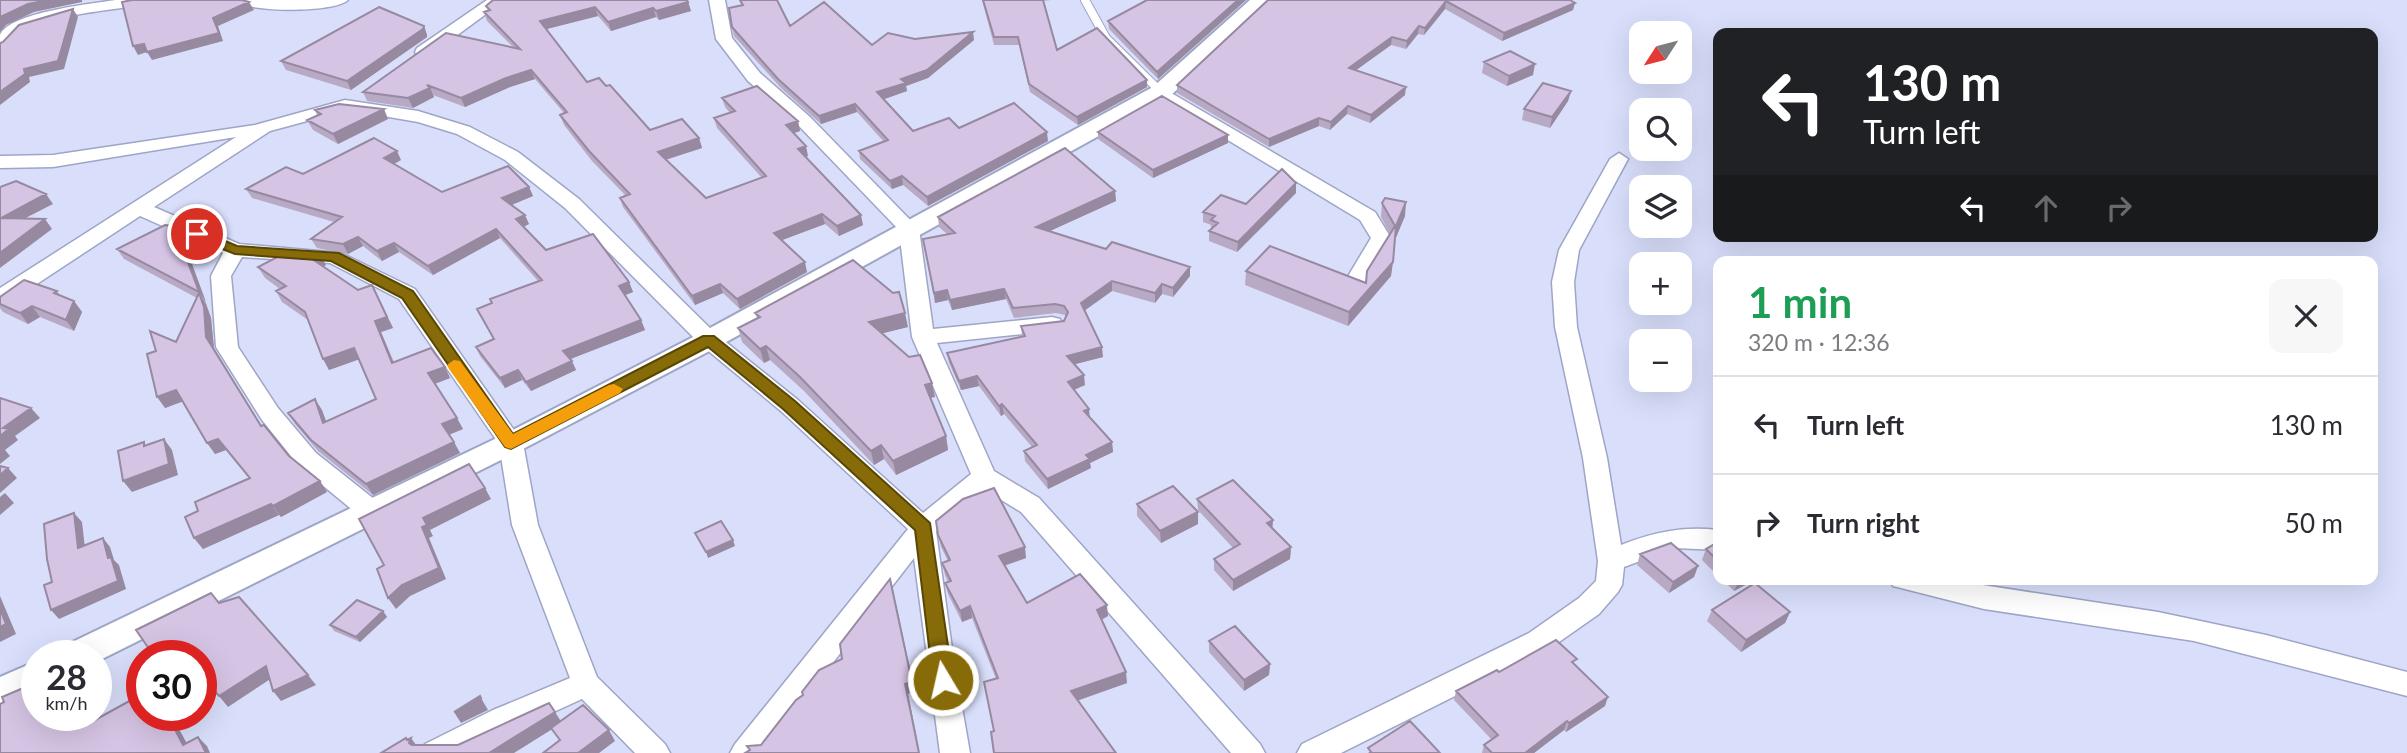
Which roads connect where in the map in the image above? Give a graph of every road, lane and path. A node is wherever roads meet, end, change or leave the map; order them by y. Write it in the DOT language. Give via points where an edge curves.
graph roads {
  1 [pos="141,0"];
  2 [pos="241,0"];
  3 [pos="340,0"];
  4 [pos="498,0"];
  5 [pos="717,0"];
  6 [pos="1084,0"];
  7 [pos="1262,0"];
  8 [pos="0,47"];
  9 [pos="410,60"];
  10 [pos="366,91"];
  11 [pos="1161,92"];
  12 [pos="344,106"];
  13 [pos="264,127"];
  14 [pos="1619,159"];
  15 [pos="0,162"];
  16 [pos="139,208"];
  17 [pos="909,229"];
  18 [pos="235,250"];
  19 [pos="1357,278"];
  20 [pos="0,298"];
  21 [pos="1056,323"];
  22 [pos="923,337"];
  23 [pos="709,340"];
  24 [pos="511,443"];
  25 [pos="984,477"];
  26 [pos="370,510"];
  27 [pos="923,528"];
  28 [pos="1713,539"];
  29 [pos="1611,561"];
  30 [pos="1930,585"];
  31 [pos="108,640"];
  32 [pos="21,684"];
  33 [pos="586,684"];
  34 [pos="2407,684"];
  35 [pos="0,694"];
  36 [pos="435,753"];
  37 [pos="655,753"];
  38 [pos="745,753"];
  39 [pos="955,753"];
  40 [pos="1250,753"];
  41 [pos="1312,753"];
  1 -- 8 [label="street" via="25,24 15,28"];
  2 -- 3 [label="street" via="276,6"];
  4 -- 9 [label="street"];
  5 -- 17 [label="street" via="724,39 754,78 804,121"];
  6 -- 11 [label="lane" via="1106,38"];
  7 -- 11 [label="street"];
  10 -- 12 [label="street"];
  11 -- 17 [label="street"];
  11 -- 19 [label="street" via="1368,216 1381,238"];
  12 -- 13 [label="street"];
  12 -- 23 [label="street" via="408,114 477,137 532,170 585,214"];
  13 -- 15 [label="street" via="53,161"];
  13 -- 16 [label="street"];
  14 -- 29 [label="street" via="1569,250 1563,282 1566,327 1595,458"];
  16 -- 18 [label="street"];
  16 -- 20 [label="street"];
  17 -- 22 [label="street"];
  17 -- 23 [label="street"];
  18 -- 24 [label="street" via="334,257 407,294"];
  18 -- 26 [label="street" via="220,276 227,347 307,459"];
  21 -- 22 [label="street"];
  22 -- 25 [label="street"];
  23 -- 24 [label="street"];
  23 -- 27 [label="street" via="789,405"];
  24 -- 26 [label="street"];
  24 -- 33 [label="street" via="525,525"];
  25 -- 27 [label="street"];
  25 -- 40 [label="street" via="1030,505"];
  26 -- 31 [label="street"];
  27 -- 38 [label="street"];
  27 -- 39 [label="street"];
  28 -- 29 [label="street" via="1687,536 1658,541"];
  29 -- 41 [label="street" via="1609,585 1600,596 1539,641"];
  30 -- 34 [label="street" via="2277,647"];
  32 -- 35 [label="street"];
  33 -- 36 [label="street"];
  33 -- 37 [label="street"];
}
